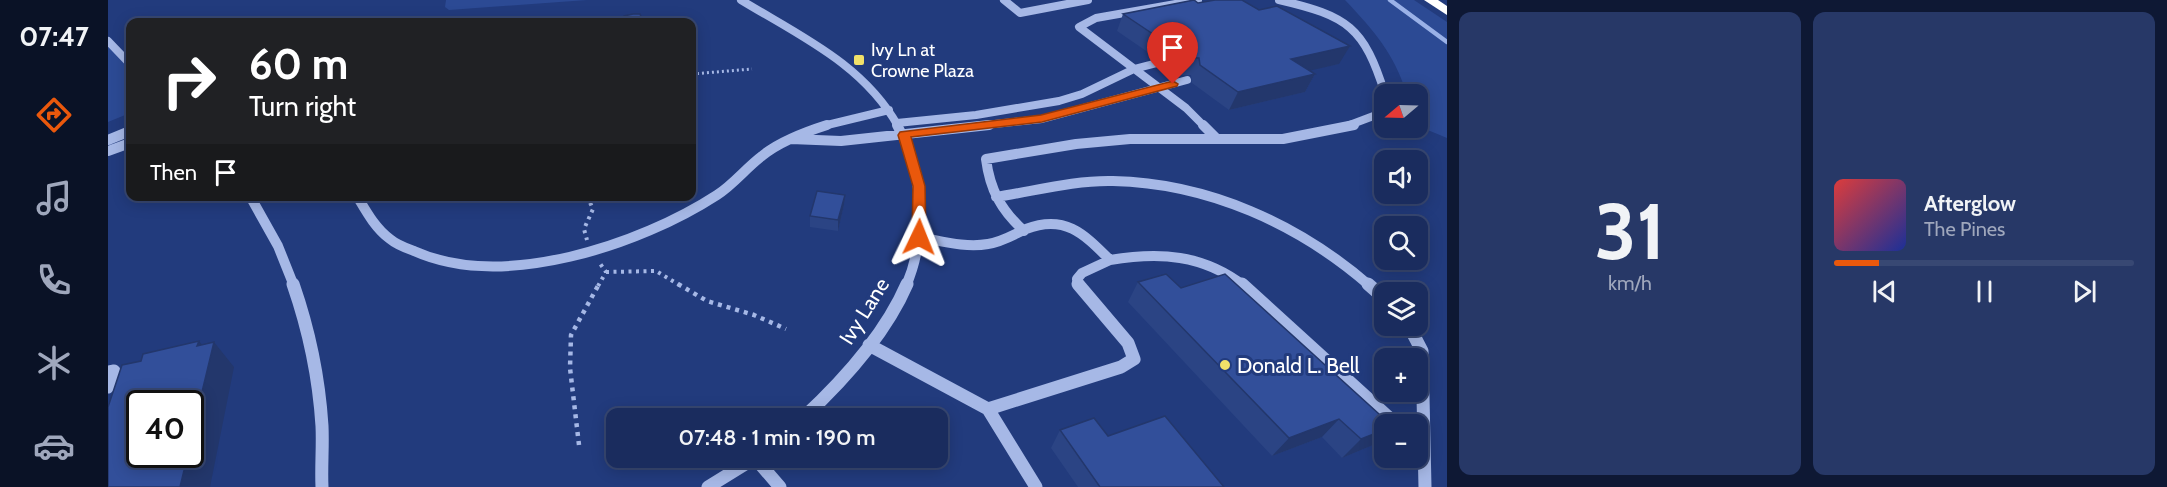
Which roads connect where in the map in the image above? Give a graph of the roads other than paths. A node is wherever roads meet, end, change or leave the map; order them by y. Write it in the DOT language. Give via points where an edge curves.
graph roads {
  1 [pos="741,0"];
  2 [pos="1004,0"];
  3 [pos="1088,0"];
  4 [pos="1198,0"];
  5 [pos="1279,0"];
  6 [pos="1430,0"];
  7 [pos="1447,11"];
  8 [pos="108,41"];
  9 [pos="126,60"];
  10 [pos="1161,62"];
  11 [pos="1134,69"];
  12 [pos="1187,80"];
  13 [pos="1382,84"];
  14 [pos="1159,88"];
  15 [pos="889,110"];
  16 [pos="1374,116"];
  17 [pos="897,123"];
  18 [pos="126,133"];
  19 [pos="904,135"];
  20 [pos="790,139"];
  21 [pos="1217,139"];
  22 [pos="108,140"];
  23 [pos="126,145"];
  24 [pos="108,152"];
  25 [pos="996,197"];
  26 [pos="253,201"];
  27 [pos="360,201"];
  28 [pos="1024,231"];
  29 [pos="919,237"];
  30 [pos="1110,260"];
  31 [pos="1374,289"];
  32 [pos="1414,336"];
  33 [pos="869,345"];
  34 [pos="108,372"];
  35 [pos="108,387"];
  36 [pos="813,408"];
  37 [pos="988,409"];
  38 [pos="1385,414"];
  39 [pos="1422,414"];
  40 [pos="741,468"];
  41 [pos="764,468"];
  42 [pos="1424,468"];
  43 [pos="321,487"];
  44 [pos="708,487"];
  45 [pos="780,487"];
  46 [pos="1036,487"];
  47 [pos="1425,487"];
  1 -- 15 [label="street, Ivy Lane" via="846,65"];
  2 -- 3 [label="street" via="1020,13"];
  4 -- 11 [label="street" via="1096,18 1079,27"];
  5 -- 13 [label="street" via="1330,16 1351,28 1373,58"];
  6 -- 7 [label="highway"];
  8 -- 9 [label="street"];
  10 -- 11 [label="street"];
  11 -- 14 [label="street"];
  11 -- 17 [label="street" via="1082,94 1047,104"];
  12 -- 14 [label="street"];
  14 -- 19 [label="street" via="1042,118"];
  14 -- 21 [label="street"];
  15 -- 17 [label="street, Ivy Lane"];
  15 -- 20 [label="street" via="833,122"];
  16 -- 21 [label="street" via="1353,125 1283,139"];
  17 -- 19 [label="street, Ivy Lane"];
  18 -- 22 [label="street"];
  19 -- 20 [label="street" via="841,141"];
  19 -- 29 [label="street, Ivy Lane" via="919,186"];
  20 -- 27 [label="street" via="765,153 746,173 708,200 666,223 590,250 513,265 444,264 424,257 392,242"];
  21 -- 25 [label="street" via="1103,141 986,159"];
  23 -- 24 [label="street"];
  25 -- 28 [label="street" via="999,207"];
  25 -- 31 [label="street" via="1114,181 1202,194 1243,207 1294,232"];
  26 -- 43 [label="street" via="282,254 305,325 321,418"];
  28 -- 29 [label="street" via="984,245"];
  28 -- 30 [label="street" via="1046,224 1068,226 1081,231"];
  29 -- 33 [label="street, Ivy Lane" via="896,308"];
  30 -- 37 [label="street" via="1082,273 1077,283 1128,343 1134,359 1121,367"];
  30 -- 38 [label="street" via="1174,255 1218,269 1265,305"];
  32 -- 39 [label="street" via="1422,351"];
  33 -- 36 [label="street, Ivy Lane"];
  33 -- 37 [label="street"];
  34 -- 35 [label="street" via="114,371"];
  37 -- 46 [label="street"];
  40 -- 44 [label="street"];
  41 -- 45 [label="street"];
  42 -- 47 [label="street"];
}
